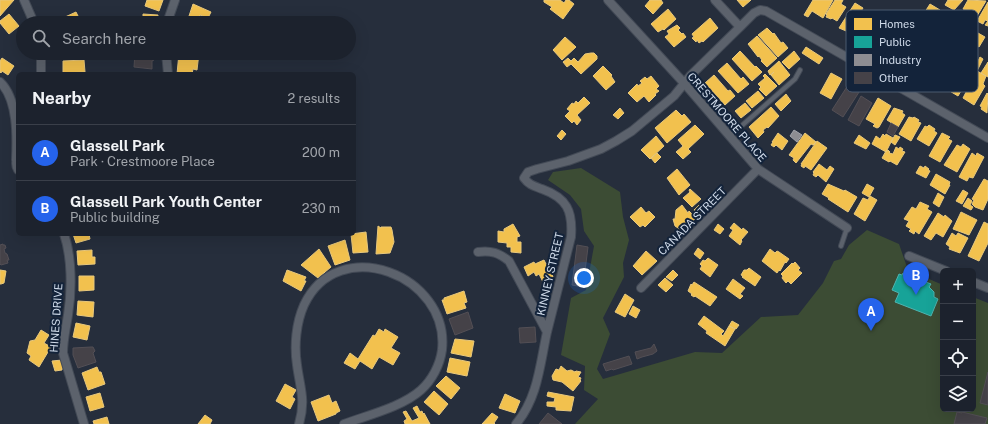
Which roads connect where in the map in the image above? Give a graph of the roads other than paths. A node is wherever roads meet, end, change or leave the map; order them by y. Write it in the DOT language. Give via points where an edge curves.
graph roads {
  1 [pos="24,0"];
  2 [pos="175,0"];
  3 [pos="608,0"];
  4 [pos="715,0"];
  5 [pos="31,16"];
  6 [pos="170,16"];
  7 [pos="740,27"];
  8 [pos="846,57"];
  9 [pos="40,60"];
  10 [pos="167,60"];
  11 [pos="800,70"];
  12 [pos="41,72"];
  13 [pos="168,72"];
  14 [pos="0,82"];
  15 [pos="684,83"];
  16 [pos="908,92"];
  17 [pos="16,124"];
  18 [pos="730,136"];
  19 [pos="988,138"];
  20 [pos="758,169"];
  21 [pos="847,228"];
  22 [pos="64,236"];
  23 [pos="841,246"];
  24 [pos="478,252"];
  25 [pos="909,256"];
  26 [pos="940,269"];
  27 [pos="976,283"];
  28 [pos="641,288"];
  29 [pos="988,288"];
  30 [pos="547,332"];
  31 [pos="84,424"];
  32 [pos="299,424"];
  33 [pos="344,424"];
  34 [pos="516,424"];
  1 -- 5 [label="street"];
  2 -- 6 [label="street"];
  3 -- 15 [label="street, CRESTMOORE PLACE"];
  4 -- 7 [label="street"];
  7 -- 8 [label="street, KINNEY STREET" via="754,13 766,11"];
  7 -- 15 [label="street, KINNEY STREET"];
  9 -- 12 [label="street"];
  10 -- 13 [label="street"];
  11 -- 18 [label="lane" via="795,79"];
  14 -- 17 [label="street" via="12,104"];
  15 -- 18 [label="street, CRESTMOORE PLACE"];
  15 -- 30 [label="street, KINNEY STREET" via="652,116 616,142 585,155 528,172 524,178 528,184 558,196 566,204 572,224 572,236"];
  16 -- 19 [label="street, KINNEY STREET"];
  18 -- 20 [label="street, CRESTMOORE PLACE"];
  20 -- 21 [label="street, CRESTMOORE PLACE"];
  20 -- 28 [label="street, CANADA STREET"];
  21 -- 23 [label="lane"];
  22 -- 31 [label="street, HINES DRIVE" via="69,259 70,293 63,353"];
  24 -- 30 [label="street" via="494,252 509,261"];
  25 -- 26 [label="street"];
  27 -- 29 [label="street"];
  30 -- 34 [label="street, KINNEY STREET" via="534,394"];
  32 -- 33 [label="street" via="303,394 296,363 296,348 297,330 304,305 315,289 331,276 350,269 381,269 419,289 428,299 442,329 441,355 431,379 412,397"];
}
